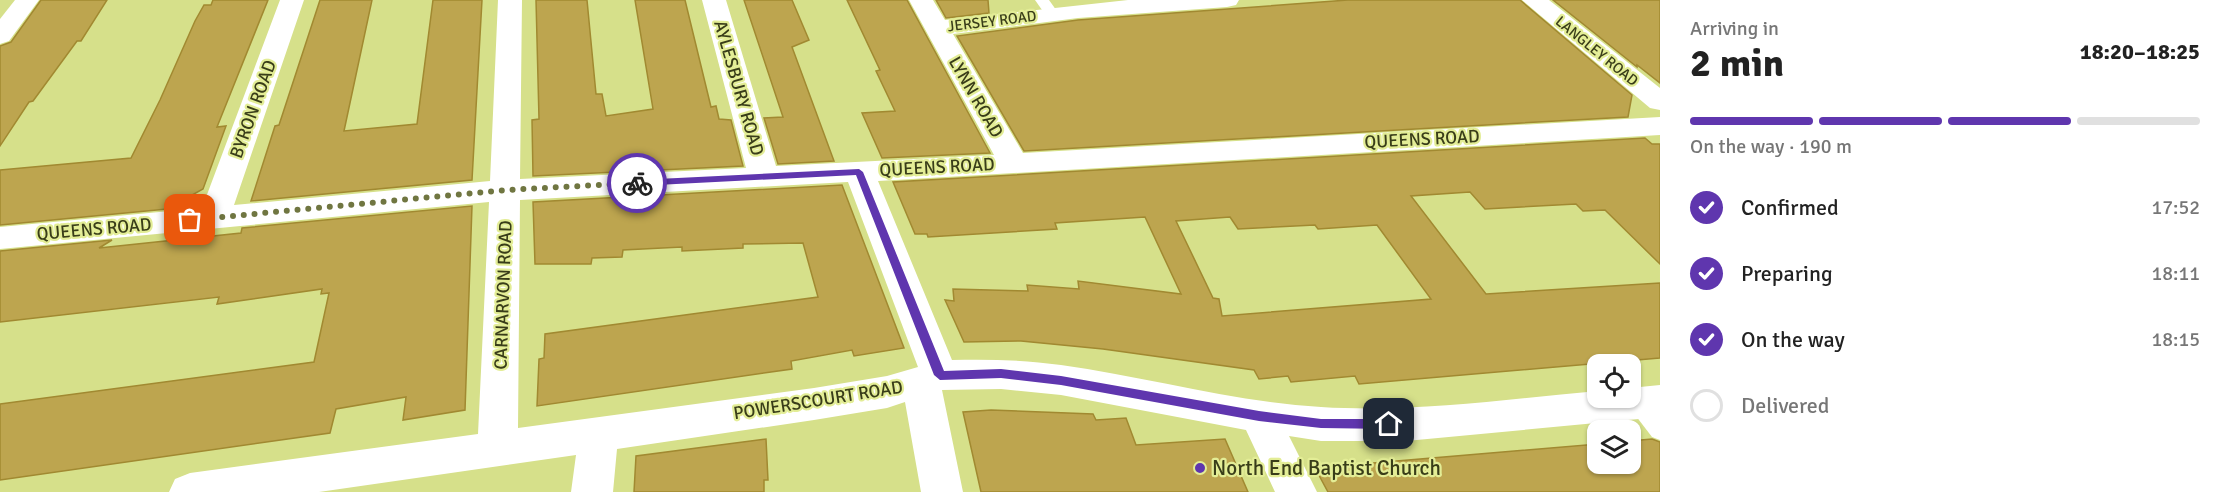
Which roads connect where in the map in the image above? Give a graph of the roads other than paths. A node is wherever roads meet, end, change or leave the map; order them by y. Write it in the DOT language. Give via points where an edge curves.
graph roads {
  1 [pos="27,0"];
  2 [pos="292,0"];
  3 [pos="510,0"];
  4 [pos="714,0"];
  5 [pos="921,0"];
  6 [pos="1227,0"];
  7 [pos="1534,0"];
  8 [pos="1047,7"];
  9 [pos="937,28"];
  10 [pos="0,36"];
  11 [pos="1660,102"];
  12 [pos="1660,126"];
  13 [pos="1014,163"];
  14 [pos="859,172"];
  15 [pos="764,177"];
  16 [pos="506,190"];
  17 [pos="214,218"];
  18 [pos="0,238"];
  19 [pos="931,379"];
  20 [pos="1652,411"];
  21 [pos="1259,416"];
  22 [pos="599,433"];
  23 [pos="498,447"];
  24 [pos="246,488"];
  25 [pos="190,492"];
  26 [pos="592,492"];
  27 [pos="942,492"];
  28 [pos="1296,492"];
  1 -- 10 [label="street"];
  2 -- 17 [label="street, BYRON ROAD"];
  3 -- 16 [label="street, CARNARVON ROAD"];
  4 -- 15 [label="street, AYLESBURY ROAD"];
  5 -- 9 [label="street, LYNN ROAD"];
  6 -- 8 [label="street, JERSEY ROAD"];
  7 -- 11 [label="street, LANGLEY ROAD"];
  8 -- 9 [label="street, JERSEY ROAD"];
  9 -- 13 [label="street, LYNN ROAD"];
  12 -- 13 [label="street, QUEENS ROAD"];
  13 -- 14 [label="street, QUEENS ROAD"];
  14 -- 15 [label="street, QUEENS ROAD"];
  14 -- 19 [label="street"];
  15 -- 16 [label="street, QUEENS ROAD"];
  16 -- 17 [label="street, QUEENS ROAD"];
  16 -- 23 [label="street, CARNARVON ROAD"];
  17 -- 18 [label="street, QUEENS ROAD"];
  19 -- 21 [label="street, POWERSCOURT ROAD" via="1001,374 1061,380"];
  19 -- 22 [label="street, POWERSCOURT ROAD" via="856,397"];
  19 -- 27 [label="street"];
  20 -- 21 [label="street, POWERSCOURT ROAD" via="1406,424 1321,423"];
  21 -- 28 [label="street"];
  22 -- 23 [label="street, POWERSCOURT ROAD"];
  22 -- 26 [label="street"];
  23 -- 24 [label="street, POWERSCOURT ROAD"];
  24 -- 25 [label="street, POWERSCOURT ROAD"];
}
